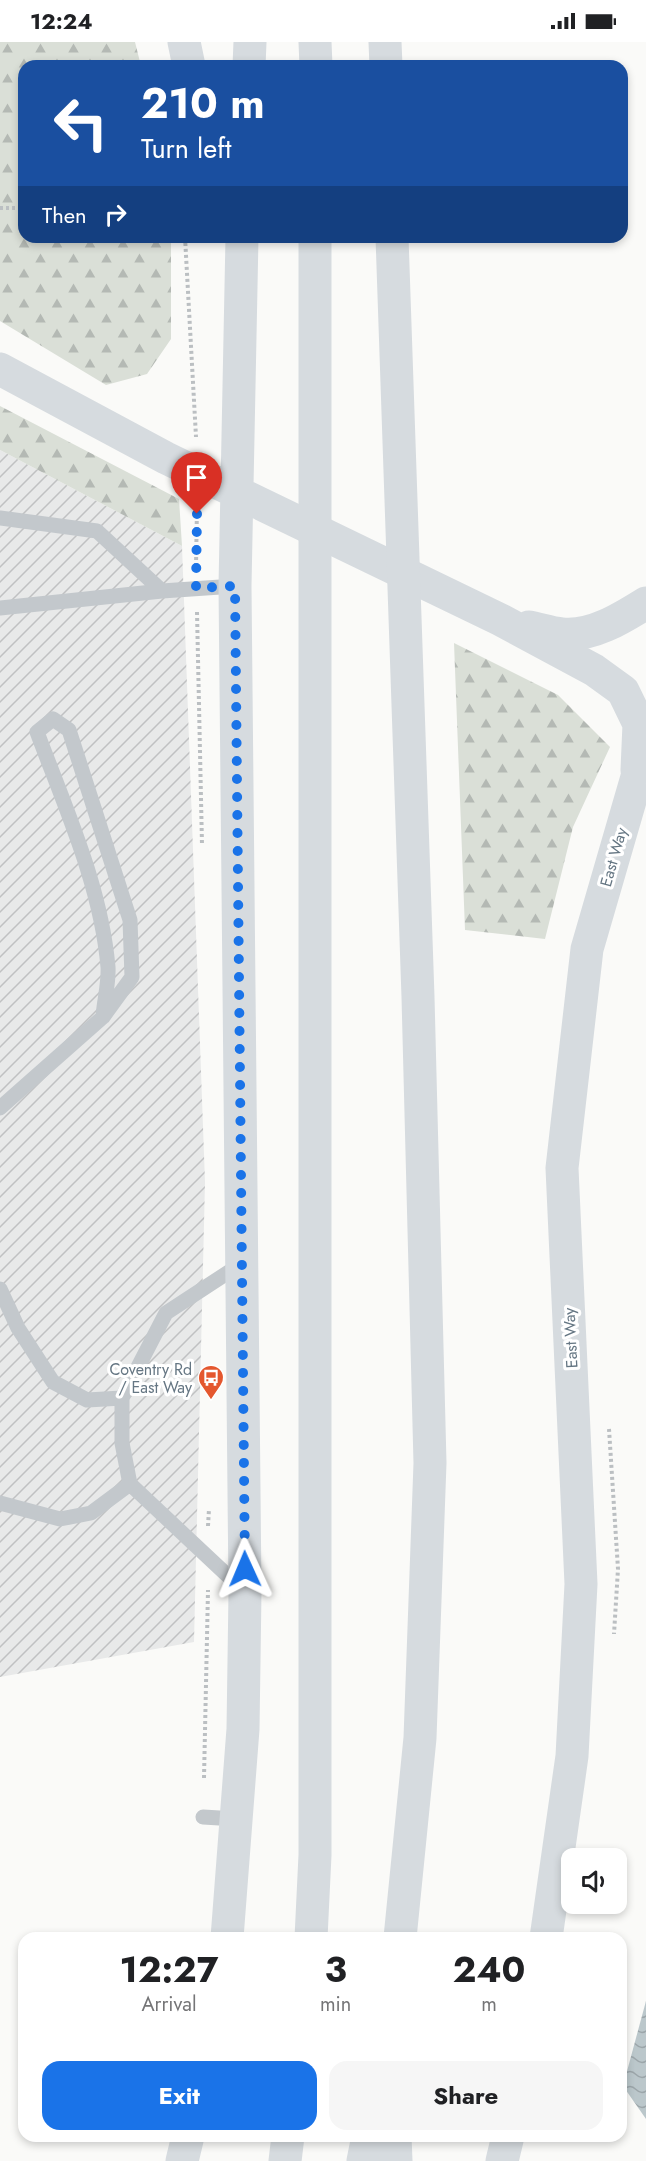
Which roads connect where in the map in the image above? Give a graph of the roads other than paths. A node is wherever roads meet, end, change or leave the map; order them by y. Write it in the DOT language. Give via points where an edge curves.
graph roads {
  1 [pos="184,42"];
  2 [pos="250,42"];
  3 [pos="315,42"];
  4 [pos="385,42"];
  5 [pos="188,60"];
  6 [pos="249,60"];
  7 [pos="316,60"];
  8 [pos="386,60"];
  9 [pos="228,243"];
  10 [pos="242,243"];
  11 [pos="315,243"];
  12 [pos="392,243"];
  13 [pos="239,289"];
  14 [pos="0,369"];
  15 [pos="0,518"];
  16 [pos="235,586"];
  17 [pos="162,591"];
  18 [pos="646,603"];
  19 [pos="0,608"];
  20 [pos="501,620"];
  21 [pos="641,761"];
  22 [pos="103,1017"];
  23 [pos="0,1108"];
  24 [pos="241,1263"];
  25 [pos="0,1289"];
  26 [pos="122,1398"];
  27 [pos="130,1484"];
  28 [pos="0,1503"];
  29 [pos="245,1592"];
  30 [pos="203,1817"];
  31 [pos="236,1819"];
  32 [pos="227,1932"];
  33 [pos="311,1932"];
  34 [pos="400,1932"];
  35 [pos="547,1932"];
  36 [pos="187,2142"];
  37 [pos="287,2142"];
  38 [pos="367,2142"];
  39 [pos="395,2142"];
  40 [pos="507,2142"];
  41 [pos="182,2161"];
  42 [pos="285,2161"];
  43 [pos="363,2161"];
  44 [pos="396,2161"];
  45 [pos="502,2161"];
  1 -- 5 [label="main road"];
  2 -- 6 [label="main road"];
  3 -- 7 [label="main road"];
  4 -- 8 [label="main road"];
  9 -- 13 [label="main road"];
  10 -- 13 [label="main road"];
  11 -- 33 [label="main road" via="315,1856"];
  12 -- 34 [label="main road" via="430,1463 420,1738"];
  13 -- 16 [label="main road"];
  14 -- 20 [label="main road" via="166,458"];
  15 -- 17 [label="lane" via="97,531"];
  16 -- 17 [label="lane"];
  16 -- 24 [label="main road"];
  17 -- 19 [label="lane"];
  18 -- 20 [label="main road" via="620,620 585,632 563,634"];
  20 -- 21 [label="main road, East Way" via="594,670 623,691 639,724"];
  21 -- 35 [label="main road, East Way" via="586,949 562,1168 581,1584 572,1756"];
  22 -- 22 [label="lane" via="108,970 99,910 37,732 53,719 69,730 130,920 132,977"];
  22 -- 23 [label="lane"];
  24 -- 26 [label="lane" via="166,1313"];
  24 -- 29 [label="main road"];
  25 -- 26 [label="lane" via="18,1328 53,1382 87,1400"];
  26 -- 27 [label="lane" via="122,1443"];
  27 -- 28 [label="lane" via="91,1512 60,1520"];
  27 -- 29 [label="lane"];
  29 -- 31 [label="main road" via="243,1729"];
  30 -- 31 [label="lane"];
  31 -- 32 [label="main road"];
  36 -- 41 [label="main road"];
  37 -- 42 [label="main road"];
  38 -- 43 [label="main road"];
  39 -- 44 [label="main road"];
  40 -- 45 [label="main road"];
}
